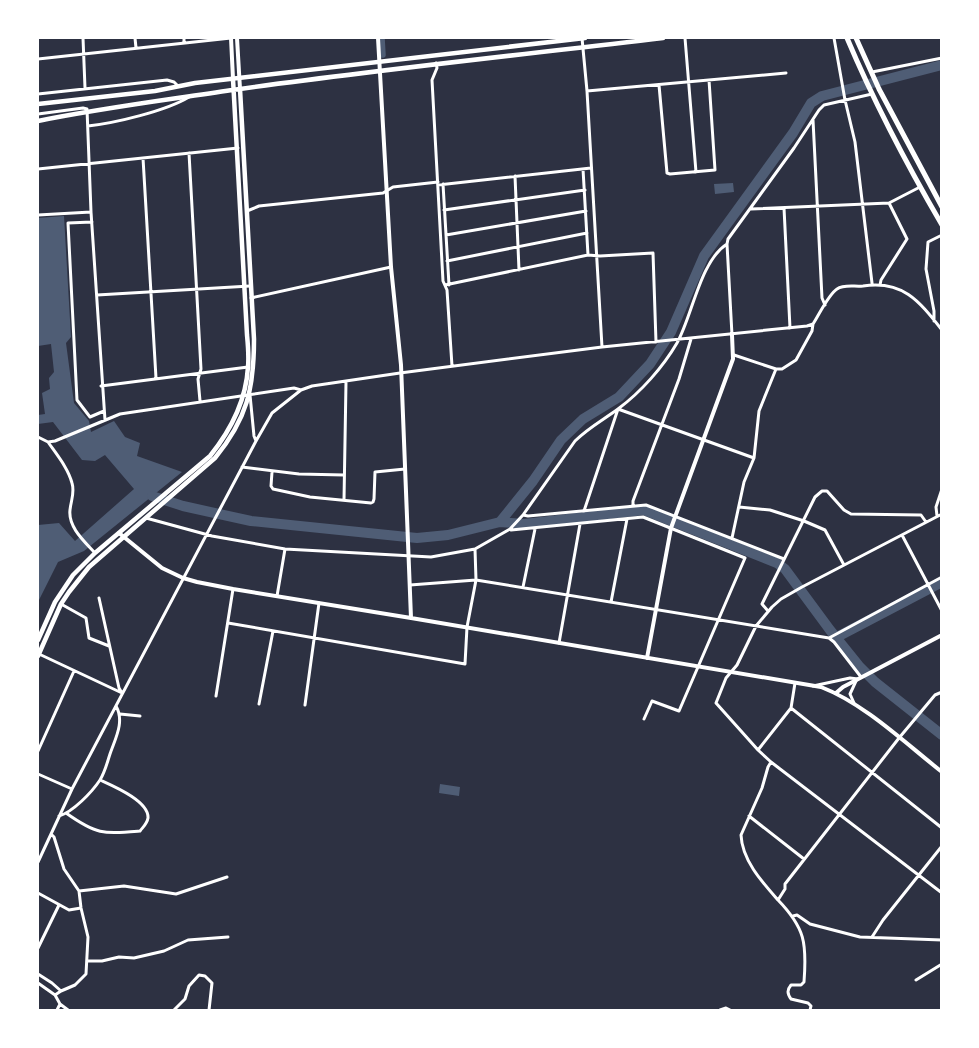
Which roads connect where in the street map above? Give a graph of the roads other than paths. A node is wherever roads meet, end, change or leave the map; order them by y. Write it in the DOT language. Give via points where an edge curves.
graph roads {
  1 [pos="83,38"];
  2 [pos="135,38"];
  3 [pos="184,38"];
  4 [pos="231,38"];
  5 [pos="237,38"];
  6 [pos="378,38"];
  7 [pos="583,38"];
  8 [pos="663,38"];
  9 [pos="685,38"];
  10 [pos="834,38"];
  11 [pos="847,38"];
  12 [pos="856,38"];
  13 [pos="184,42"];
  14 [pos="583,47"];
  15 [pos="136,48"];
  16 [pos="84,54"];
  17 [pos="942,58"];
  18 [pos="38,59"];
  19 [pos="379,62"];
  20 [pos="436,63"];
  21 [pos="380,70"];
  22 [pos="786,73"];
  23 [pos="872,74"];
  24 [pos="240,79"];
  25 [pos="233,80"];
  26 [pos="708,80"];
  27 [pos="690,81"];
  28 [pos="659,84"];
  29 [pos="178,86"];
  30 [pos="85,88"];
  31 [pos="240,89"];
  32 [pos="233,90"];
  33 [pos="587,91"];
  34 [pos="872,92"];
  35 [pos="38,94"];
  36 [pos="192,95"];
  37 [pos="845,99"];
  38 [pos="38,104"];
  39 [pos="38,114"];
  40 [pos="813,119"];
  41 [pos="38,121"];
  42 [pos="88,126"];
  43 [pos="240,148"];
  44 [pos="189,153"];
  45 [pos="143,158"];
  46 [pos="89,164"];
  47 [pos="591,168"];
  48 [pos="583,169"];
  49 [pos="38,170"];
  50 [pos="696,172"];
  51 [pos="515,176"];
  52 [pos="438,183"];
  53 [pos="443,184"];
  54 [pos="920,187"];
  55 [pos="387,190"];
  56 [pos="585,190"];
  57 [pos="942,192"];
  58 [pos="935,195"];
  59 [pos="516,200"];
  60 [pos="889,203"];
  61 [pos="862,205"];
  62 [pos="818,207"];
  63 [pos="942,207"];
  64 [pos="784,208"];
  65 [pos="750,209"];
  66 [pos="444,210"];
  67 [pos="246,211"];
  68 [pos="91,212"];
  69 [pos="586,212"];
  70 [pos="38,215"];
  71 [pos="92,222"];
  72 [pos="517,224"];
  73 [pos="942,225"];
  74 [pos="587,233"];
  75 [pos="942,235"];
  76 [pos="446,236"];
  77 [pos="727,244"];
  78 [pos="518,247"];
  79 [pos="588,255"];
  80 [pos="596,255"];
  81 [pos="447,261"];
  82 [pos="391,267"];
  83 [pos="519,270"];
  84 [pos="872,284"];
  85 [pos="447,285"];
  86 [pos="880,285"];
  87 [pos="247,286"];
  88 [pos="197,289"];
  89 [pos="150,291"];
  90 [pos="97,295"];
  91 [pos="251,298"];
  92 [pos="825,305"];
  93 [pos="934,321"];
  94 [pos="813,324"];
  95 [pos="790,328"];
  96 [pos="942,330"];
  97 [pos="732,335"];
  98 [pos="691,339"];
  99 [pos="677,340"];
  100 [pos="658,342"];
  101 [pos="602,347"];
  102 [pos="734,355"];
  103 [pos="452,366"];
  104 [pos="251,367"];
  105 [pos="776,369"];
  106 [pos="400,372"];
  107 [pos="199,374"];
  108 [pos="156,378"];
  109 [pos="346,382"];
  110 [pos="102,386"];
  111 [pos="301,390"];
  112 [pos="250,394"];
  113 [pos="243,396"];
  114 [pos="200,401"];
  115 [pos="618,409"];
  116 [pos="104,411"];
  117 [pos="104,420"];
  118 [pos="662,424"];
  119 [pos="38,437"];
  120 [pos="703,440"];
  121 [pos="256,441"];
  122 [pos="48,442"];
  123 [pos="754,458"];
  124 [pos="242,468"];
  125 [pos="405,469"];
  126 [pos="272,472"];
  127 [pos="344,475"];
  128 [pos="942,489"];
  129 [pos="344,500"];
  130 [pos="633,506"];
  131 [pos="739,507"];
  132 [pos="584,511"];
  133 [pos="523,515"];
  134 [pos="939,515"];
  135 [pos="145,516"];
  136 [pos="675,517"];
  137 [pos="627,519"];
  138 [pos="804,521"];
  139 [pos="926,522"];
  140 [pos="580,524"];
  141 [pos="671,527"];
  142 [pos="535,528"];
  143 [pos="511,529"];
  144 [pos="119,533"];
  145 [pos="207,533"];
  146 [pos="902,536"];
  147 [pos="124,537"];
  148 [pos="732,538"];
  149 [pos="475,549"];
  150 [pos="285,550"];
  151 [pos="93,551"];
  152 [pos="408,555"];
  153 [pos="783,560"];
  154 [pos="844,565"];
  155 [pos="942,577"];
  156 [pos="183,578"];
  157 [pos="476,580"];
  158 [pos="410,586"];
  159 [pos="523,587"];
  160 [pos="929,587"];
  161 [pos="234,589"];
  162 [pos="567,594"];
  163 [pos="278,596"];
  164 [pos="99,598"];
  165 [pos="611,602"];
  166 [pos="319,603"];
  167 [pos="61,604"];
  168 [pos="656,610"];
  169 [pos="768,611"];
  170 [pos="942,611"];
  171 [pos="411,618"];
  172 [pos="718,620"];
  173 [pos="228,623"];
  174 [pos="756,626"];
  175 [pos="467,627"];
  176 [pos="273,631"];
  177 [pos="942,635"];
  178 [pos="831,637"];
  179 [pos="314,638"];
  180 [pos="38,640"];
  181 [pos="558,643"];
  182 [pos="109,646"];
  183 [pos="38,655"];
  184 [pos="647,658"];
  185 [pos="699,666"];
  186 [pos="74,671"];
  187 [pos="731,672"];
  188 [pos="861,677"];
  189 [pos="795,682"];
  190 [pos="812,686"];
  191 [pos="942,692"];
  192 [pos="122,693"];
  193 [pos="836,693"];
  194 [pos="216,696"];
  195 [pos="854,703"];
  196 [pos="258,704"];
  197 [pos="116,705"];
  198 [pos="305,705"];
  199 [pos="791,708"];
  200 [pos="120,714"];
  201 [pos="140,716"];
  202 [pos="644,719"];
  203 [pos="899,738"];
  204 [pos="758,750"];
  205 [pos="38,751"];
  206 [pos="771,762"];
  207 [pos="942,772"];
  208 [pos="873,773"];
  209 [pos="38,774"];
  210 [pos="100,780"];
  211 [pos="72,789"];
  212 [pos="66,813"];
  213 [pos="840,815"];
  214 [pos="59,816"];
  215 [pos="749,816"];
  216 [pos="942,828"];
  217 [pos="51,834"];
  218 [pos="942,846"];
  219 [pos="804,859"];
  220 [pos="38,862"];
  221 [pos="917,876"];
  222 [pos="227,877"];
  223 [pos="79,890"];
  224 [pos="38,893"];
  225 [pos="942,894"];
  226 [pos="778,900"];
  227 [pos="60,906"];
  228 [pos="81,908"];
  229 [pos="793,916"];
  230 [pos="228,937"];
  231 [pos="872,937"];
  232 [pos="942,940"];
  233 [pos="38,948"];
  234 [pos="87,961"];
  235 [pos="942,964"];
  236 [pos="38,974"];
  237 [pos="916,980"];
  238 [pos="38,983"];
  239 [pos="61,991"];
  240 [pos="55,995"];
  241 [pos="60,1004"];
  242 [pos="57,1010"];
  243 [pos="68,1010"];
  244 [pos="174,1010"];
  245 [pos="209,1010"];
  246 [pos="720,1010"];
  247 [pos="730,1010"];
  248 [pos="810,1010"];
  1 -- 16 [label="street"];
  2 -- 15 [label="street"];
  3 -- 13 [label="street"];
  4 -- 13 [label="street"];
  4 -- 25 [label="street"];
  5 -- 24 [label="street"];
  6 -- 19 [label="street"];
  7 -- 14 [label="street"];
  7 -- 19 [label="main road"];
  8 -- 14 [label="main road"];
  9 -- 27 [label="street"];
  10 -- 37 [label="street"];
  11 -- 34 [label="highway"];
  12 -- 23 [label="highway"];
  13 -- 15 [label="street"];
  14 -- 20 [label="main road"];
  14 -- 33 [label="street"];
  15 -- 16 [label="street"];
  16 -- 18 [label="street"];
  16 -- 30 [label="street"];
  17 -- 23 [label="street"];
  19 -- 21 [label="street"];
  19 -- 24 [label="main road"];
  20 -- 21 [label="main road"];
  20 -- 52 [label="street" via="432,80"];
  21 -- 31 [label="main road"];
  21 -- 55 [label="street"];
  22 -- 26 [label="street"];
  23 -- 58 [label="highway"];
  24 -- 25 [label="main road"];
  24 -- 31 [label="street"];
  25 -- 29 [label="main road"];
  25 -- 32 [label="main road"];
  26 -- 27 [label="street"];
  26 -- 50 [label="street" via="715,170"];
  27 -- 28 [label="street"];
  27 -- 50 [label="street"];
  28 -- 33 [label="street"];
  28 -- 50 [label="street" via="667,173"];
  29 -- 30 [label="street" via="167,80"];
  29 -- 38 [label="main road"];
  30 -- 35 [label="street"];
  31 -- 32 [label="main road"];
  31 -- 43 [label="main road"];
  32 -- 36 [label="main road"];
  32 -- 43 [label="main road"];
  33 -- 47 [label="street"];
  34 -- 37 [label="street"];
  34 -- 54 [label="highway"];
  36 -- 41 [label="main road"];
  36 -- 42 [label="street" via="158,109"];
  37 -- 40 [label="street" via="824,105"];
  37 -- 61 [label="street" via="855,142"];
  39 -- 42 [label="street" via="83,108 87,110"];
  40 -- 62 [label="street"];
  40 -- 65 [label="street"];
  42 -- 46 [label="street"];
  43 -- 44 [label="street"];
  43 -- 67 [label="main road"];
  43 -- 87 [label="main road"];
  44 -- 45 [label="street"];
  44 -- 88 [label="street"];
  45 -- 46 [label="street"];
  45 -- 89 [label="street"];
  46 -- 49 [label="street"];
  46 -- 68 [label="street"];
  47 -- 48 [label="street"];
  47 -- 80 [label="street"];
  48 -- 51 [label="street"];
  48 -- 56 [label="street"];
  51 -- 53 [label="street"];
  51 -- 59 [label="street"];
  52 -- 53 [label="street"];
  52 -- 55 [label="street"];
  52 -- 85 [label="street"];
  53 -- 66 [label="street"];
  54 -- 60 [label="street"];
  54 -- 73 [label="highway"];
  55 -- 67 [label="street" via="259,206"];
  55 -- 82 [label="street"];
  56 -- 59 [label="street"];
  56 -- 69 [label="street"];
  57 -- 58 [label="street"];
  58 -- 63 [label="highway"];
  59 -- 66 [label="street"];
  59 -- 72 [label="street"];
  60 -- 61 [label="street"];
  60 -- 86 [label="street" via="907,239"];
  61 -- 62 [label="street"];
  61 -- 84 [label="street"];
  62 -- 64 [label="street"];
  62 -- 92 [label="street"];
  64 -- 65 [label="street"];
  64 -- 95 [label="street"];
  65 -- 77 [label="street"];
  66 -- 76 [label="street"];
  67 -- 87 [label="main road"];
  68 -- 70 [label="street"];
  68 -- 71 [label="street"];
  69 -- 72 [label="street"];
  69 -- 74 [label="street"];
  71 -- 90 [label="street"];
  71 -- 116 [label="street" via="68,222 77,400 90,417"];
  72 -- 76 [label="street"];
  72 -- 78 [label="street"];
  74 -- 78 [label="street"];
  74 -- 79 [label="street"];
  75 -- 93 [label="street" via="928,242 926,269"];
  76 -- 81 [label="street"];
  77 -- 97 [label="street"];
  77 -- 99 [label="street" via="707,269"];
  78 -- 81 [label="street"];
  78 -- 83 [label="street"];
  79 -- 80 [label="street"];
  79 -- 83 [label="street"];
  80 -- 100 [label="street" via="653,254"];
  80 -- 101 [label="street"];
  81 -- 85 [label="street"];
  82 -- 91 [label="street"];
  82 -- 106 [label="street"];
  83 -- 85 [label="street"];
  84 -- 86 [label="street"];
  84 -- 92 [label="street" via="837,288"];
  85 -- 103 [label="street"];
  86 -- 93 [label="street" via="911,295"];
  87 -- 88 [label="street"];
  87 -- 91 [label="main road"];
  87 -- 104 [label="main road"];
  88 -- 89 [label="street"];
  88 -- 107 [label="street"];
  89 -- 90 [label="street"];
  89 -- 108 [label="street"];
  90 -- 110 [label="street"];
  91 -- 104 [label="main road"];
  92 -- 94 [label="street"];
  93 -- 96 [label="street"];
  94 -- 95 [label="street"];
  94 -- 105 [label="street" via="812,332 796,360 782,370"];
  95 -- 97 [label="street"];
  97 -- 98 [label="street"];
  97 -- 102 [label="street"];
  98 -- 99 [label="street"];
  98 -- 118 [label="street"];
  99 -- 100 [label="street"];
  99 -- 115 [label="street" via="644,386"];
  100 -- 101 [label="street"];
  101 -- 103 [label="street"];
  102 -- 105 [label="street"];
  102 -- 120 [label="street"];
  103 -- 106 [label="street"];
  104 -- 107 [label="street"];
  104 -- 112 [label="main road"];
  104 -- 113 [label="main road"];
  105 -- 123 [label="street" via="759,411"];
  106 -- 109 [label="street"];
  106 -- 125 [label="street"];
  107 -- 108 [label="street"];
  107 -- 114 [label="street"];
  108 -- 110 [label="street"];
  109 -- 111 [label="street"];
  109 -- 127 [label="street"];
  110 -- 116 [label="street"];
  111 -- 112 [label="street" via="294,388"];
  111 -- 121 [label="street" via="272,413"];
  112 -- 113 [label="street"];
  112 -- 121 [label="street"];
  112 -- 135 [label="main road" via="229,441 215,458"];
  113 -- 114 [label="street"];
  113 -- 135 [label="main road" via="234,423 224,439"];
  114 -- 117 [label="street" via="149,408"];
  115 -- 118 [label="street"];
  115 -- 132 [label="street"];
  115 -- 133 [label="street" via="575,441"];
  116 -- 117 [label="street"];
  117 -- 122 [label="street"];
  118 -- 120 [label="street"];
  118 -- 130 [label="street"];
  119 -- 122 [label="street"];
  120 -- 123 [label="street"];
  120 -- 136 [label="street"];
  121 -- 124 [label="street"];
  122 -- 151 [label="street" via="73,484 71,520"];
  123 -- 131 [label="street" via="744,482"];
  124 -- 126 [label="street"];
  124 -- 145 [label="street"];
  125 -- 129 [label="street" via="375,472 373,502"];
  125 -- 152 [label="street"];
  126 -- 127 [label="street"];
  126 -- 129 [label="street" via="273,489"];
  127 -- 129 [label="street"];
  128 -- 134 [label="street" via="936,507"];
  130 -- 132 [label="street"];
  130 -- 136 [label="street" via="646,505"];
  131 -- 138 [label="street" via="770,510"];
  131 -- 148 [label="street"];
  132 -- 133 [label="street"];
  133 -- 143 [label="street"];
  134 -- 139 [label="street"];
  135 -- 144 [label="main road"];
  135 -- 145 [label="street"];
  135 -- 147 [label="main road"];
  136 -- 141 [label="street"];
  136 -- 148 [label="street"];
  137 -- 140 [label="street"];
  137 -- 141 [label="street" via="643,517"];
  137 -- 165 [label="street"];
  138 -- 139 [label="street" via="815,498 824,490 851,514 921,516"];
  138 -- 153 [label="street"];
  138 -- 154 [label="street" via="825,530"];
  139 -- 146 [label="street"];
  140 -- 142 [label="street"];
  140 -- 162 [label="street"];
  141 -- 168 [label="street"];
  141 -- 172 [label="street" via="745,558"];
  142 -- 143 [label="street"];
  142 -- 159 [label="street"];
  143 -- 149 [label="street"];
  144 -- 147 [label="street"];
  144 -- 151 [label="main road"];
  145 -- 150 [label="street"];
  145 -- 156 [label="street"];
  146 -- 154 [label="street"];
  146 -- 160 [label="street"];
  147 -- 156 [label="street" via="162,568"];
  147 -- 167 [label="main road" via="89,567"];
  148 -- 153 [label="street"];
  149 -- 152 [label="street" via="431,557"];
  149 -- 157 [label="street"];
  150 -- 152 [label="street"];
  150 -- 163 [label="street"];
  151 -- 180 [label="main road" via="63,589"];
  152 -- 158 [label="street"];
  153 -- 169 [label="street" via="762,604"];
  154 -- 169 [label="street" via="781,599"];
  155 -- 160 [label="street"];
  156 -- 161 [label="street"];
  156 -- 192 [label="street"];
  157 -- 158 [label="street"];
  157 -- 159 [label="street"];
  157 -- 175 [label="street"];
  158 -- 171 [label="street"];
  159 -- 162 [label="street"];
  160 -- 170 [label="street"];
  160 -- 178 [label="street"];
  161 -- 163 [label="street"];
  161 -- 173 [label="street"];
  162 -- 165 [label="street"];
  162 -- 181 [label="street"];
  163 -- 166 [label="street"];
  164 -- 182 [label="street"];
  165 -- 168 [label="street"];
  166 -- 171 [label="street"];
  166 -- 179 [label="street"];
  167 -- 182 [label="street" via="86,618 90,638"];
  167 -- 183 [label="main road"];
  168 -- 172 [label="street"];
  168 -- 184 [label="street"];
  169 -- 174 [label="street"];
  171 -- 175 [label="street"];
  172 -- 174 [label="street"];
  172 -- 185 [label="street"];
  173 -- 176 [label="street"];
  173 -- 194 [label="street"];
  174 -- 178 [label="street"];
  174 -- 187 [label="street"];
  175 -- 179 [label="street" via="465,664"];
  175 -- 181 [label="street"];
  176 -- 179 [label="street"];
  176 -- 196 [label="street"];
  177 -- 188 [label="street"];
  178 -- 188 [label="street"];
  179 -- 198 [label="street"];
  181 -- 184 [label="street"];
  182 -- 192 [label="street" via="118,688"];
  183 -- 186 [label="street"];
  184 -- 185 [label="street"];
  185 -- 187 [label="street"];
  185 -- 202 [label="street" via="679,711 652,701"];
  186 -- 192 [label="street"];
  186 -- 205 [label="street"];
  187 -- 189 [label="street"];
  187 -- 204 [label="street" via="716,703"];
  188 -- 190 [label="street"];
  188 -- 193 [label="street"];
  188 -- 195 [label="street" via="851,689"];
  189 -- 190 [label="street"];
  189 -- 199 [label="street"];
  190 -- 193 [label="street"];
  191 -- 203 [label="street"];
  192 -- 197 [label="street"];
  193 -- 195 [label="street"];
  195 -- 203 [label="street"];
  197 -- 200 [label="street"];
  197 -- 211 [label="street"];
  199 -- 204 [label="street"];
  199 -- 208 [label="street"];
  200 -- 201 [label="street"];
  200 -- 210 [label="street" via="117,739"];
  203 -- 207 [label="street"];
  203 -- 208 [label="street"];
  204 -- 206 [label="street"];
  206 -- 213 [label="street"];
  206 -- 215 [label="street"];
  208 -- 213 [label="street"];
  208 -- 216 [label="street"];
  209 -- 211 [label="street"];
  210 -- 212 [label="street"];
  210 -- 212 [label="street" via="144,806 148,816 140,832 98,832"];
  211 -- 214 [label="street"];
  212 -- 214 [label="street"];
  213 -- 219 [label="street"];
  213 -- 221 [label="street"];
  214 -- 217 [label="street"];
  215 -- 219 [label="street"];
  215 -- 226 [label="street" via="741,835 745,854"];
  217 -- 220 [label="street"];
  217 -- 223 [label="street" via="64,869"];
  218 -- 221 [label="street"];
  219 -- 226 [label="street" via="785,884"];
  221 -- 225 [label="street"];
  221 -- 231 [label="street"];
  222 -- 223 [label="street" via="176,894 124,886"];
  223 -- 228 [label="street"];
  224 -- 227 [label="street"];
  226 -- 229 [label="street"];
  227 -- 228 [label="street" via="68,910"];
  227 -- 233 [label="street"];
  228 -- 234 [label="street" via="88,937"];
  229 -- 231 [label="street" via="824,928"];
  229 -- 248 [label="street" via="801,934 806,962 804,982 791,985 788,994 791,999 808,1003"];
  230 -- 234 [label="street" via="188,940 164,951 134,958"];
  231 -- 232 [label="street"];
  234 -- 239 [label="street" via="86,974 75,985"];
  235 -- 237 [label="street"];
  236 -- 239 [label="street"];
  238 -- 240 [label="street"];
  239 -- 240 [label="street"];
  240 -- 241 [label="street"];
  241 -- 242 [label="street"];
  241 -- 243 [label="street"];
  244 -- 245 [label="street" via="185,999 188,986 199,975 212,983"];
  246 -- 247 [label="street"];
}
